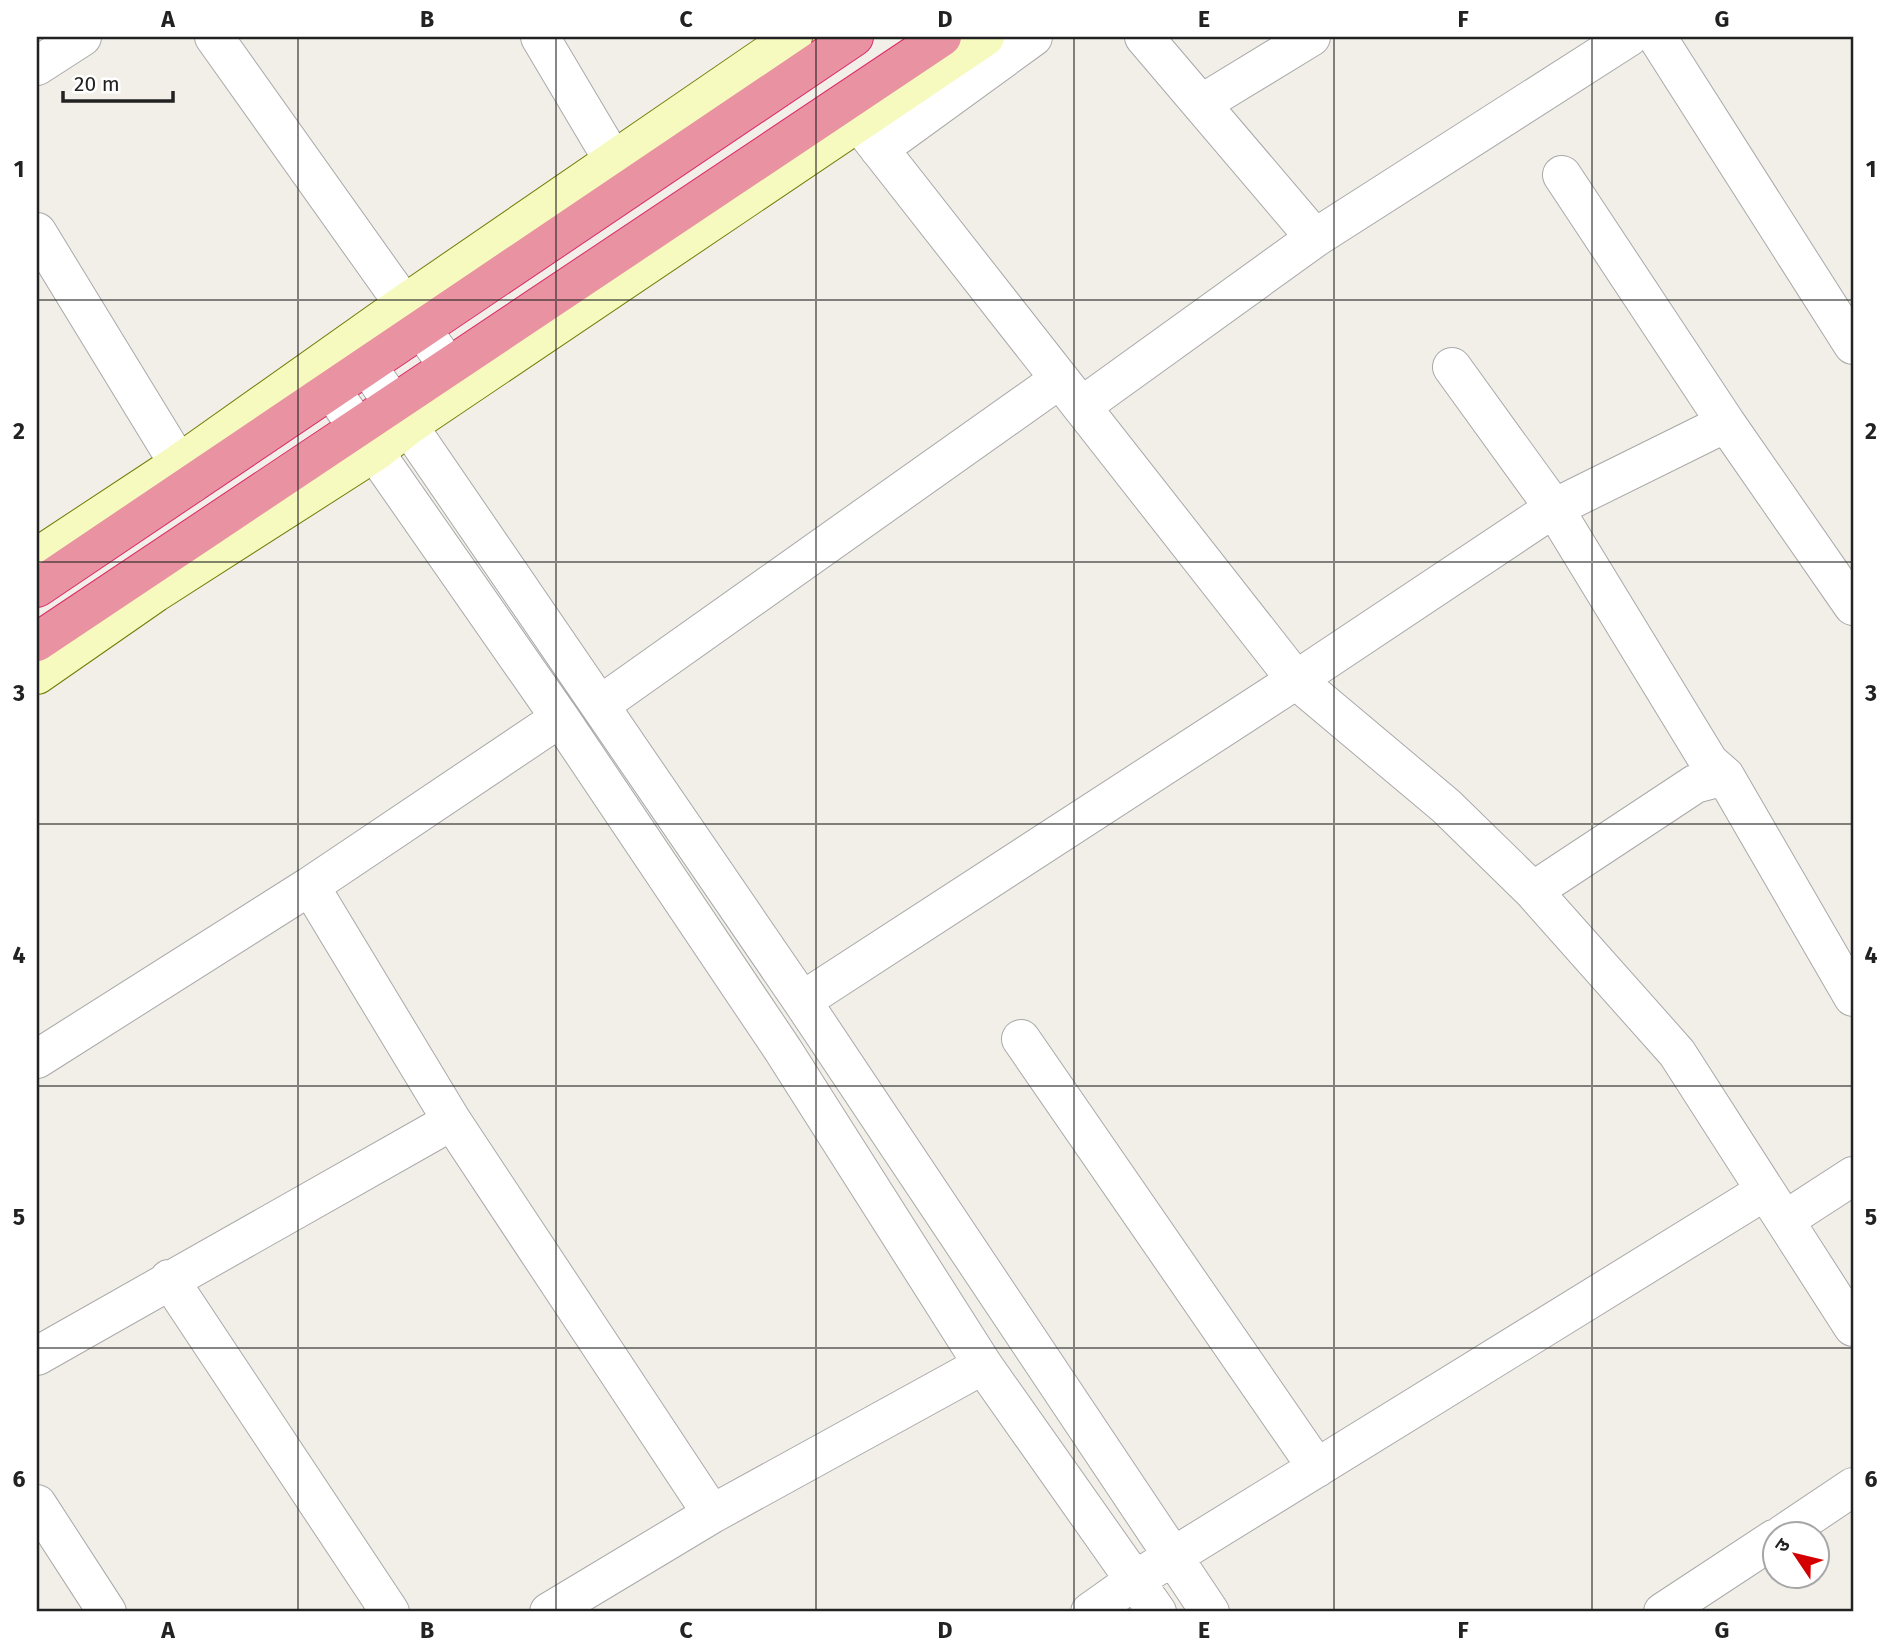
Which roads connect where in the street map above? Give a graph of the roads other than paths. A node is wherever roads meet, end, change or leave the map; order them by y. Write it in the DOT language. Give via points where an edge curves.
graph roads {
  1 [pos="82,37"];
  2 [pos="214,37"];
  3 [pos="540,37"];
  4 [pos="793,37"];
  5 [pos="854,37"];
  6 [pos="942,37"];
  7 [pos="985,37"];
  8 [pos="1033,37"];
  9 [pos="1144,37"];
  10 [pos="1311,37"];
  11 [pos="1629,37"];
  12 [pos="1657,37"];
  13 [pos="37,66"];
  14 [pos="1201,104"];
  15 [pos="861,125"];
  16 [pos="622,174"];
  17 [pos="1562,175"];
  18 [pos="37,232"];
  19 [pos="1315,238"];
  20 [pos="413,316"];
  21 [pos="1853,345"];
  22 [pos="366,364"];
  23 [pos="448,366"];
  24 [pos="1452,367"];
  25 [pos="330,388"];
  26 [pos="1071,393"];
  27 [pos="400,414"];
  28 [pos="1726,423"];
  29 [pos="366,439"];
  30 [pos="184,474"];
  31 [pos="1554,508"];
  32 [pos="37,557"];
  33 [pos="37,588"];
  34 [pos="1853,606"];
  35 [pos="37,642"];
  36 [pos="37,675"];
  37 [pos="1296,680"];
  38 [pos="600,705"];
  39 [pos="560,718"];
  40 [pos="1725,776"];
  41 [pos="310,886"];
  42 [pos="1533,891"];
  43 [pos="1853,997"];
  44 [pos="802,1001"];
  45 [pos="1020,1039"];
  46 [pos="37,1059"];
  47 [pos="452,1121"];
  48 [pos="1853,1176"];
  49 [pos="1775,1205"];
  50 [pos="169,1279"];
  51 [pos="1853,1327"];
  52 [pos="37,1356"];
  53 [pos="983,1364"];
  54 [pos="1317,1468"];
  55 [pos="1853,1487"];
  56 [pos="37,1504"];
  57 [pos="712,1514"];
  58 [pos="1804,1520"];
  59 [pos="1760,1548"];
  60 [pos="1174,1556"];
  61 [pos="1135,1580"];
  62 [pos="107,1612"];
  63 [pos="390,1612"];
  64 [pos="549,1612"];
  65 [pos="1090,1612"];
  66 [pos="1157,1612"];
  67 [pos="1209,1612"];
  68 [pos="1663,1612"];
  1 -- 13 [label="street"];
  2 -- 20 [label="street"];
  3 -- 16 [label="street"];
  4 -- 16 [label="street"];
  5 -- 16 [label="highway"];
  6 -- 15 [label="highway"];
  7 -- 15 [label="street"];
  8 -- 15 [label="street"];
  9 -- 14 [label="street"];
  10 -- 14 [label="street"];
  11 -- 19 [label="street"];
  12 -- 21 [label="street"];
  14 -- 19 [label="street"];
  15 -- 23 [label="highway"];
  15 -- 26 [label="street"];
  15 -- 27 [label="street"];
  16 -- 20 [label="highway"];
  17 -- 28 [label="street"];
  18 -- 30 [label="street"];
  19 -- 26 [label="street"];
  20 -- 22 [label="highway"];
  20 -- 23 [label="street"];
  20 -- 30 [label="street"];
  22 -- 25 [label="highway"];
  22 -- 27 [label="street"];
  23 -- 27 [label="highway"];
  24 -- 31 [label="street"];
  25 -- 29 [label="street"];
  25 -- 30 [label="highway"];
  26 -- 37 [label="street"];
  26 -- 38 [label="street"];
  27 -- 29 [label="highway"];
  27 -- 38 [label="street"];
  28 -- 31 [label="street"];
  28 -- 34 [label="street"];
  29 -- 35 [label="highway"];
  29 -- 36 [label="street"];
  29 -- 39 [label="street"];
  30 -- 32 [label="street"];
  30 -- 33 [label="highway"];
  31 -- 37 [label="street"];
  31 -- 40 [label="street" via="1710,762"];
  37 -- 42 [label="street" via="1446,806"];
  37 -- 44 [label="street"];
  38 -- 44 [label="street"];
  39 -- 41 [label="street"];
  39 -- 53 [label="street" via="783,1050"];
  40 -- 42 [label="street" via="1695,784"];
  40 -- 43 [label="street"];
  41 -- 46 [label="street"];
  41 -- 47 [label="street"];
  42 -- 49 [label="street" via="1677,1053"];
  44 -- 60 [label="street"];
  45 -- 54 [label="street"];
  47 -- 50 [label="street"];
  47 -- 57 [label="street"];
  48 -- 49 [label="street"];
  49 -- 51 [label="street"];
  49 -- 54 [label="street"];
  50 -- 52 [label="street"];
  50 -- 63 [label="street"];
  53 -- 57 [label="street"];
  53 -- 61 [label="street"];
  54 -- 60 [label="street"];
  55 -- 58 [label="street"];
  56 -- 62 [label="street"];
  57 -- 64 [label="street"];
  59 -- 68 [label="street"];
  60 -- 61 [label="street"];
  60 -- 67 [label="street"];
  61 -- 65 [label="street"];
  61 -- 66 [label="street"];
}
